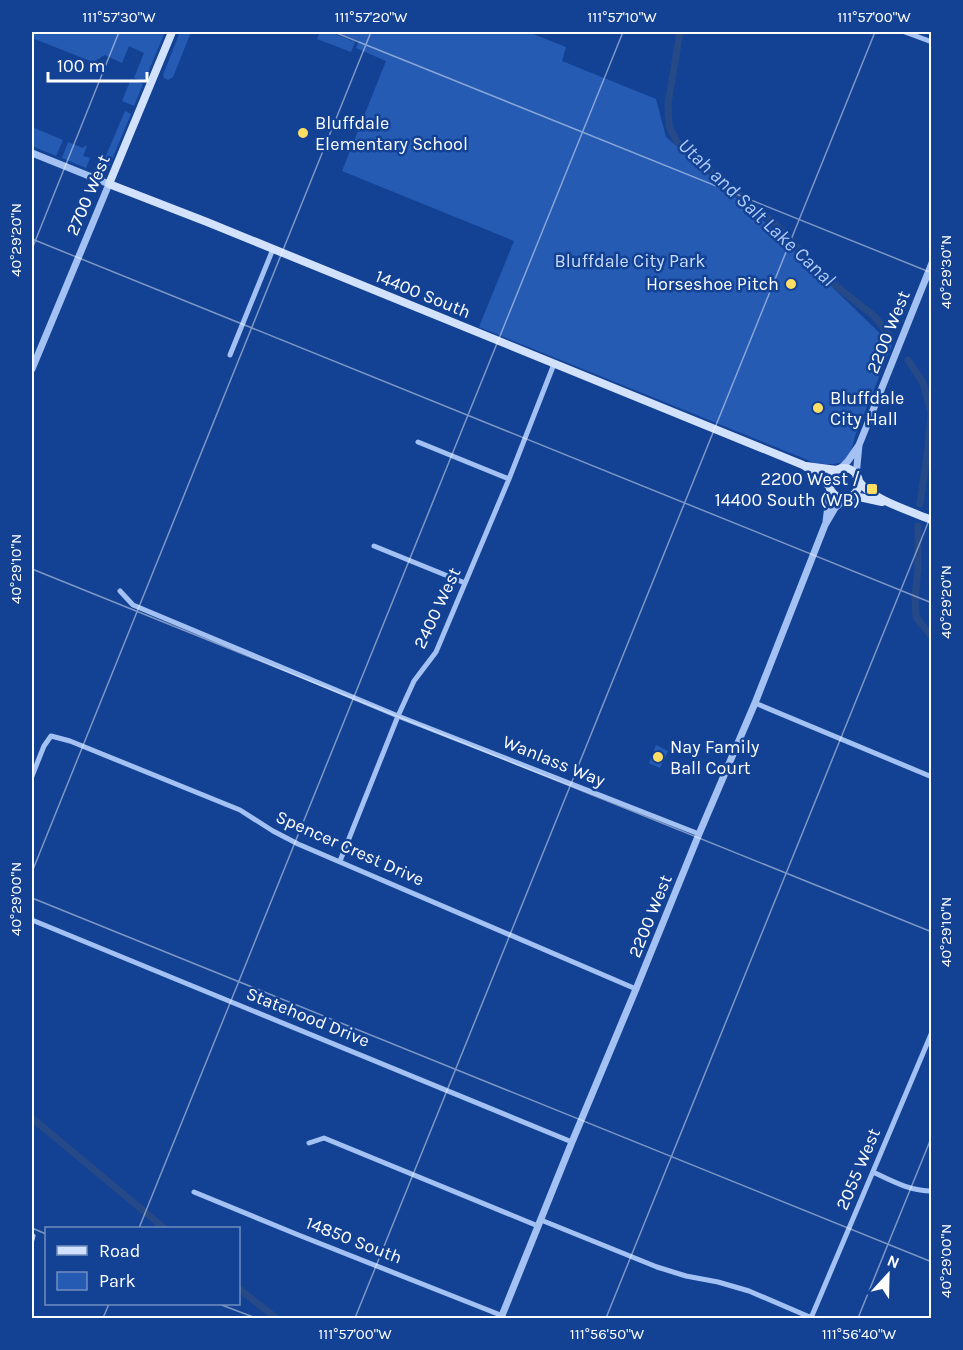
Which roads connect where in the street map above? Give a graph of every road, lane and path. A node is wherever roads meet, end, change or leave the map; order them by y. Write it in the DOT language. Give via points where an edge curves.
graph roads {
  1 [pos="172,32"];
  2 [pos="905,32"];
  3 [pos="932,42"];
  4 [pos="32,153"];
  5 [pos="108,184"];
  6 [pos="273,249"];
  7 [pos="932,263"];
  8 [pos="230,355"];
  9 [pos="554,364"];
  10 [pos="32,369"];
  11 [pos="418,442"];
  12 [pos="859,445"];
  13 [pos="803,465"];
  14 [pos="838,469"];
  15 [pos="857,478"];
  16 [pos="509,479"];
  17 [pos="829,487"];
  18 [pos="848,497"];
  19 [pos="890,503"];
  20 [pos="932,520"];
  21 [pos="825,525"];
  22 [pos="374,546"];
  23 [pos="465,583"];
  24 [pos="120,591"];
  25 [pos="755,703"];
  26 [pos="398,716"];
  27 [pos="32,776"];
  28 [pos="932,777"];
  29 [pos="699,834"];
  30 [pos="340,861"];
  31 [pos="32,920"];
  32 [pos="636,989"];
  33 [pos="932,1032"];
  34 [pos="572,1142"];
  35 [pos="309,1143"];
  36 [pos="873,1172"];
  37 [pos="932,1191"];
  38 [pos="194,1192"];
  39 [pos="540,1223"];
  40 [pos="502,1317"];
  41 [pos="812,1318"];
  1 -- 5 [label="main road, 2700 West"];
  2 -- 3 [label="street"];
  4 -- 5 [label="street, 14400 South"];
  5 -- 6 [label="main road, 14400 South"];
  5 -- 10 [label="street, 2700 West"];
  6 -- 8 [label="street"];
  6 -- 9 [label="main road, 14400 South"];
  7 -- 12 [label="street, 2200 West"];
  9 -- 13 [label="main road, 14400 South"];
  9 -- 16 [label="street, 2400 West"];
  11 -- 16 [label="street"];
  12 -- 14 [label="street, 2200 West"];
  12 -- 15 [label="street, 2200 West"];
  13 -- 14 [label="main road, 14400 South"];
  13 -- 17 [label="main road, 14400 South"];
  14 -- 15 [label="main road" via="849,469"];
  14 -- 17 [label="main road" via="830,477"];
  15 -- 18 [label="main road" via="857,489"];
  15 -- 19 [label="main road" via="868,491"];
  16 -- 23 [label="street, 2400 West"];
  17 -- 18 [label="main road" via="837,496"];
  17 -- 21 [label="street, 2200 West"];
  18 -- 19 [label="main road"];
  18 -- 21 [label="street, 2200 West" via="835,508"];
  19 -- 20 [label="main road"];
  21 -- 25 [label="street, 2200 West"];
  22 -- 23 [label="street"];
  23 -- 26 [label="street, 2400 West" via="436,652 414,681"];
  24 -- 26 [label="street, Wanlass Way" via="133,605"];
  25 -- 28 [label="street"];
  25 -- 29 [label="street, 2200 West"];
  26 -- 29 [label="street, Wanlass Way"];
  26 -- 30 [label="street, 2400 West"];
  27 -- 30 [label="street, Spencer Crest Drive" via="51,736 70,741 240,810 298,844"];
  29 -- 32 [label="street, 2200 West"];
  30 -- 32 [label="street, Spencer Crest Drive"];
  31 -- 34 [label="street, Statehood Drive"];
  32 -- 34 [label="street, 2200 West"];
  33 -- 36 [label="street, 2055 West"];
  34 -- 39 [label="street, 2200 West"];
  35 -- 39 [label="street" via="324,1138"];
  36 -- 37 [label="street" via="904,1186"];
  36 -- 41 [label="street, 2055 West"];
  38 -- 40 [label="street, 14850 South"];
  39 -- 40 [label="street, 2200 West"];
  39 -- 41 [label="street" via="657,1267 749,1291"];
}
